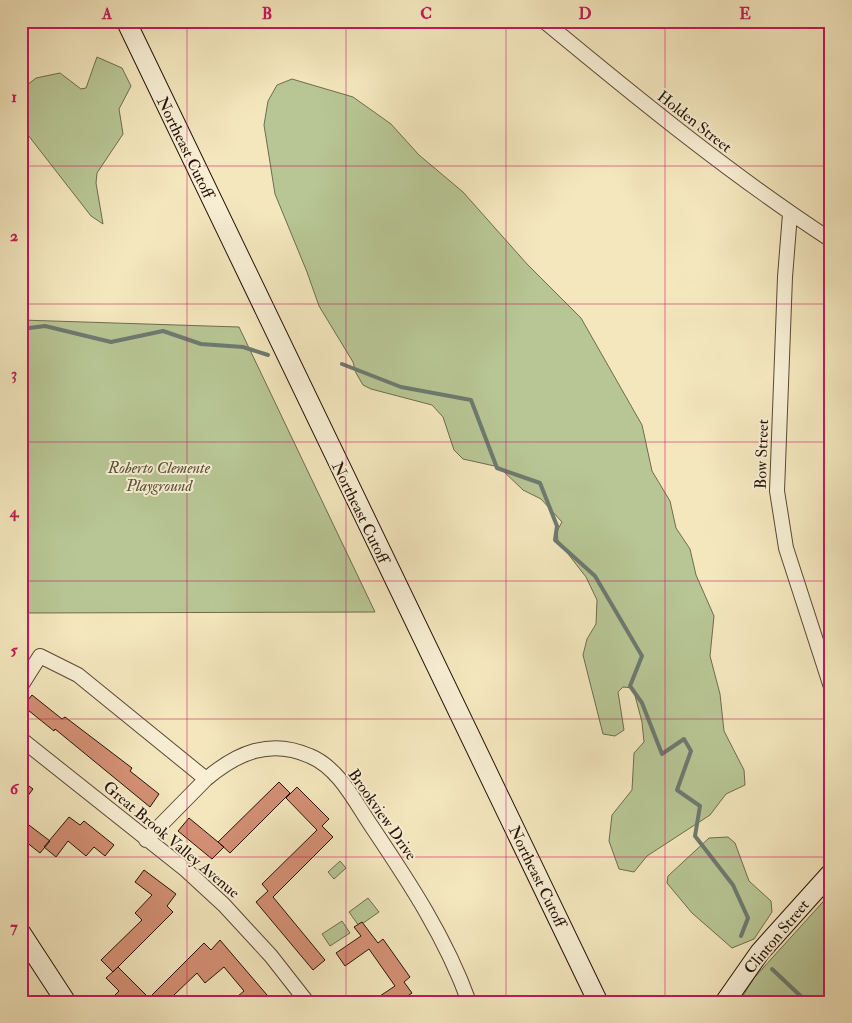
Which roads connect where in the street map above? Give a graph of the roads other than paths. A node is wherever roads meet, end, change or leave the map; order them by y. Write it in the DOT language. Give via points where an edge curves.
graph roads {
  1 [pos="126,21"];
  2 [pos="544,21"];
  3 [pos="790,214"];
  4 [pos="831,240"];
  5 [pos="21,686"];
  6 [pos="831,687"];
  7 [pos="21,739"];
  8 [pos="206,779"];
  9 [pos="146,840"];
  10 [pos="831,873"];
  11 [pos="21,933"];
  12 [pos="66,1002"];
  13 [pos="306,1002"];
  14 [pos="468,1002"];
  15 [pos="598,1002"];
  16 [pos="725,1002"];
  1 -- 15 [label="main road, Northeast Cutoff"];
  2 -- 3 [label="street, Holden Street" via="684,136"];
  3 -- 4 [label="street, Holden Street"];
  3 -- 6 [label="street, Bow Street" via="777,491 786,548"];
  5 -- 8 [label="street" via="40,656 64,667"];
  7 -- 9 [label="street, Great Brook Valley Avenue"];
  8 -- 9 [label="street, Brookview Drive"];
  8 -- 14 [label="street, Brookview Drive" via="234,757 261,750 285,749 312,756 333,773 430,918 453,962"];
  9 -- 13 [label="street, Great Brook Valley Avenue" via="186,870 224,905 271,956"];
  10 -- 16 [label="main road, Clinton Street" via="760,952"];
  11 -- 12 [label="main road"];
}
